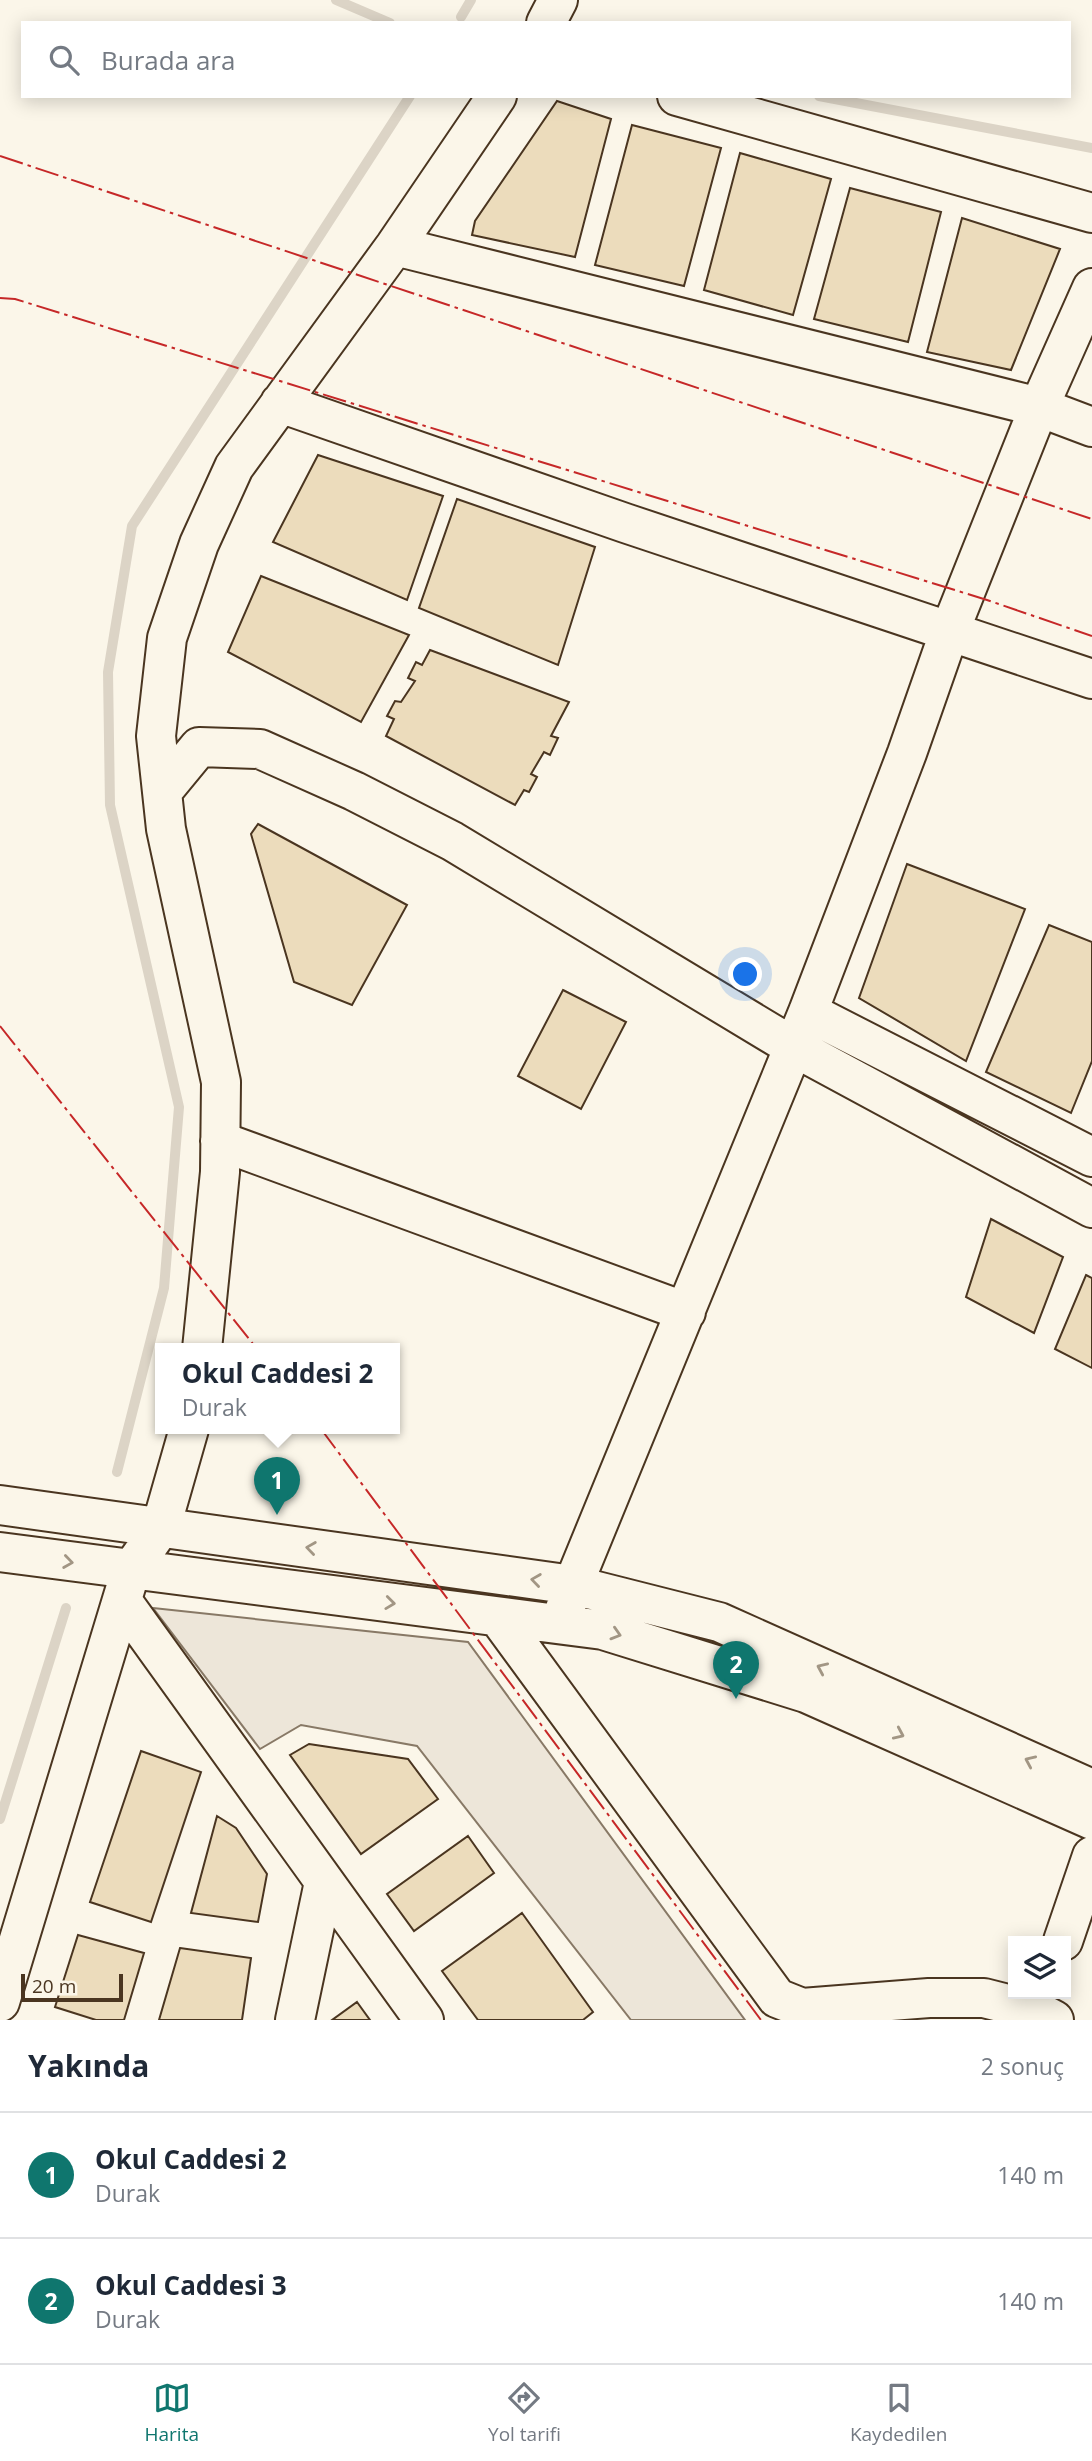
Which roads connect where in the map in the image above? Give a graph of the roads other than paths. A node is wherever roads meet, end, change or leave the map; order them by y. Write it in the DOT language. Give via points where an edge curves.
graph roads {
  1 [pos="558,0"];
  2 [pos="547,21"];
  3 [pos="496,98"];
  4 [pos="684,98"];
  5 [pos="1092,213"];
  6 [pos="395,246"];
  7 [pos="1092,288"];
  8 [pos="280,403"];
  9 [pos="1039,407"];
  10 [pos="1092,427"];
  11 [pos="949,633"];
  12 [pos="1092,679"];
  13 [pos="162,792"];
  14 [pos="808,1012"];
  15 [pos="792,1046"];
  16 [pos="220,1141"];
  17 [pos="1089,1148"];
  18 [pos="1092,1208"];
  19 [pos="686,1312"];
  20 [pos="203,1343"];
  21 [pos="188,1434"];
  22 [pos="0,1506"];
  23 [pos="161,1527"];
  24 [pos="0,1552"];
  25 [pos="573,1585"];
  26 [pos="127,1586"];
  27 [pos="498,1617"];
  28 [pos="560,1624"];
  29 [pos="1092,1789"];
  30 [pos="1092,1820"];
  31 [pos="1092,1856"];
  32 [pos="324,1882"];
  33 [pos="1065,1936"];
  34 [pos="0,2002"];
  35 [pos="1046,2008"];
  36 [pos="295,2020"];
  37 [pos="424,2020"];
  1 -- 2 [label="street"];
  3 -- 6 [label="street"];
  4 -- 5 [label="street"];
  6 -- 8 [label="street"];
  6 -- 9 [label="street"];
  7 -- 9 [label="street"];
  8 -- 11 [label="street"];
  8 -- 13 [label="street" via="234,467 199,544 167,638 156,736"];
  9 -- 10 [label="street"];
  9 -- 11 [label="street"];
  11 -- 12 [label="street"];
  11 -- 14 [label="street"];
  13 -- 15 [label="street" via="199,747 260,749 452,841"];
  13 -- 16 [label="street" via="221,1082"];
  14 -- 15 [label="street"];
  14 -- 17 [label="street"];
  15 -- 18 [label="street"];
  15 -- 19 [label="street"];
  16 -- 19 [label="street"];
  16 -- 20 [label="street"];
  19 -- 25 [label="street"];
  21 -- 23 [label="street"];
  22 -- 23 [label="street"];
  25 -- 23 [label="street, one-way"];
  23 -- 26 [label="street"];
  24 -- 26 [label="street, one-way"];
  25 -- 28 [label="street"];
  29 -- 25 [label="street, one-way" via="719,1622"];
  26 -- 27 [label="street, one-way"];
  26 -- 32 [label="street"];
  26 -- 34 [label="street"];
  27 -- 28 [label="street"];
  27 -- 35 [label="street" via="776,1998 802,2008 929,1998 984,1998"];
  28 -- 30 [label="street, one-way" via="603,1630 806,1693"];
  31 -- 33 [label="street"];
  32 -- 36 [label="street"];
  32 -- 37 [label="street"];
}
